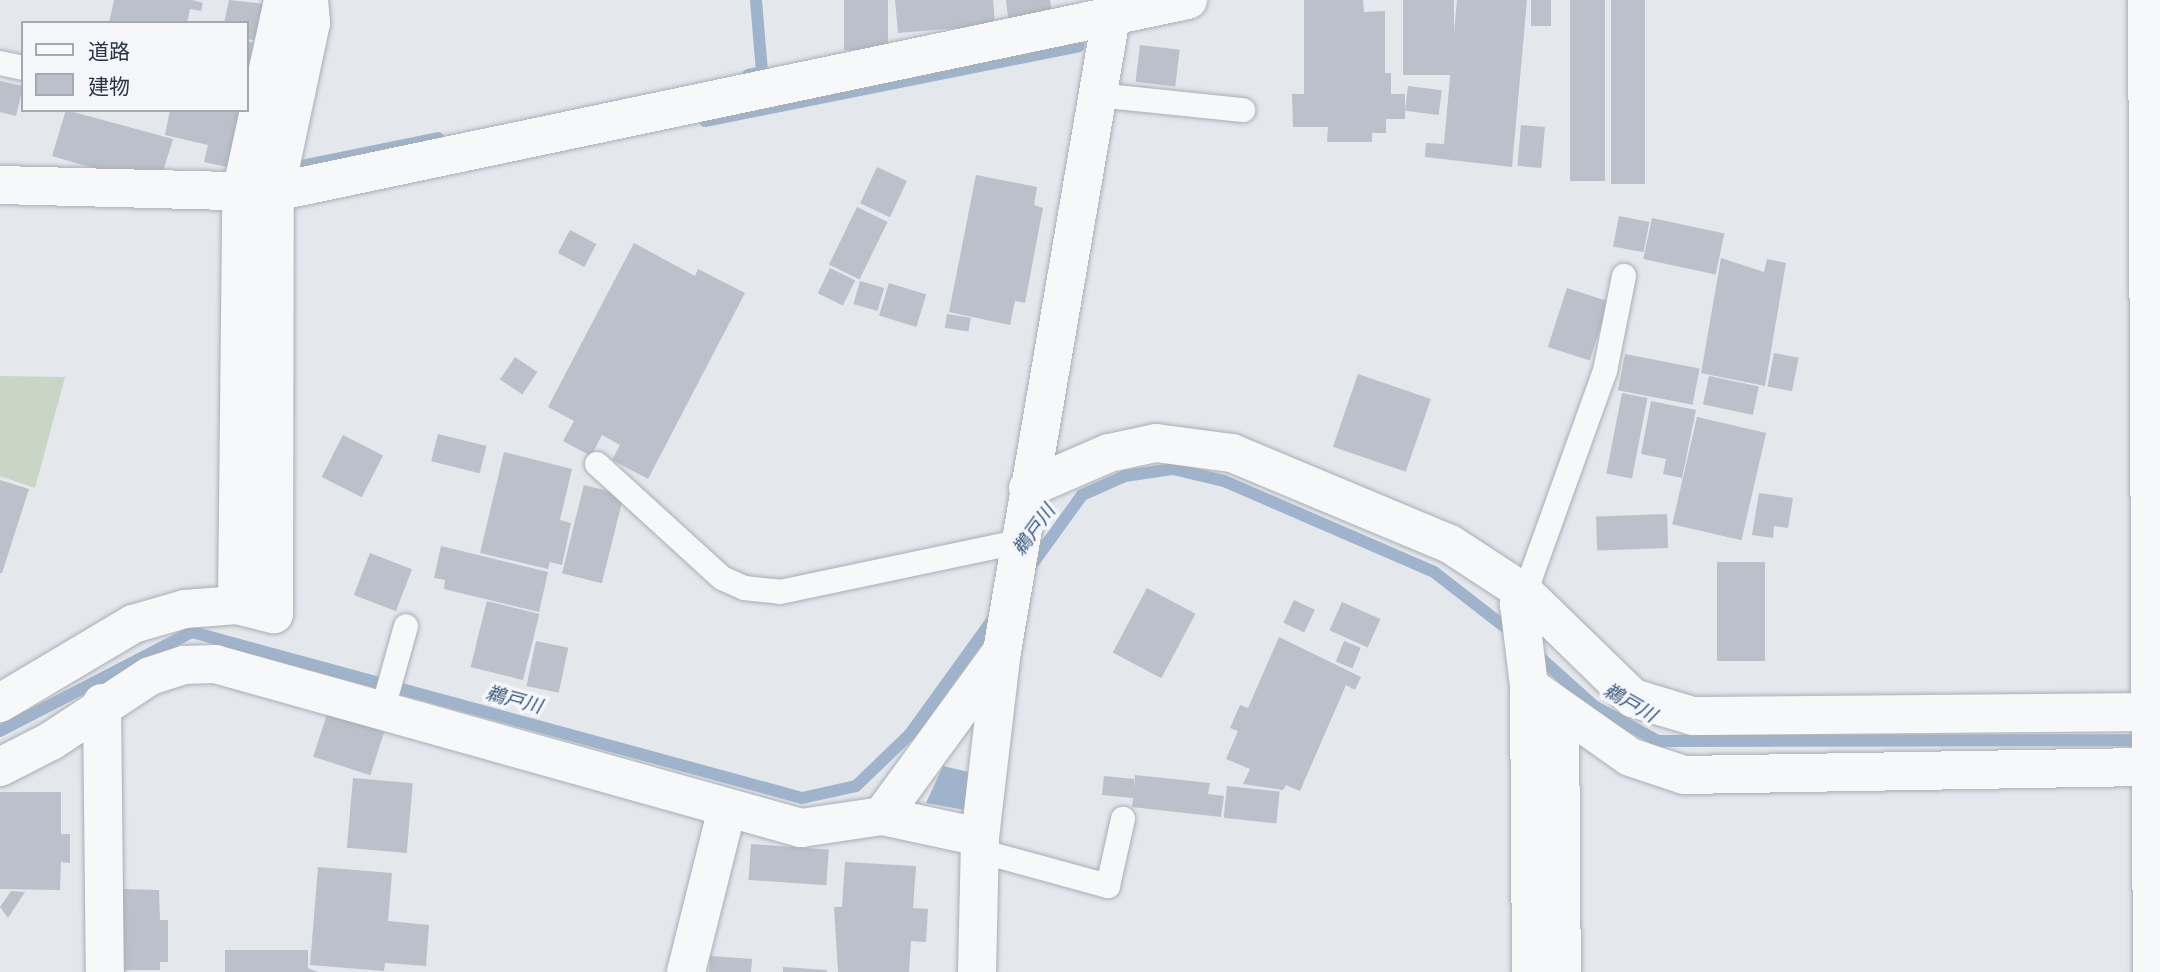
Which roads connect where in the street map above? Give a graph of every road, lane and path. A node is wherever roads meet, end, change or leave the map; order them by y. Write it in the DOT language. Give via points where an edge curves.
graph roads {
  1 [pos="283,0"];
  2 [pos="309,0"];
  3 [pos="1188,0"];
  4 [pos="2147,0"];
  5 [pos="1112,10"];
  6 [pos="0,63"];
  7 [pos="21,68"];
  8 [pos="1097,94"];
  9 [pos="1243,110"];
  10 [pos="0,185"];
  11 [pos="258,193"];
  12 [pos="1624,276"];
  13 [pos="597,464"];
  14 [pos="1028,488"];
  15 [pos="1017,547"];
  16 [pos="1522,598"];
  17 [pos="406,626"];
  18 [pos="1004,637"];
  19 [pos="1527,677"];
  20 [pos="0,703"];
  21 [pos="102,703"];
  22 [pos="384,705"];
  23 [pos="1560,713"];
  24 [pos="2153,739"];
  25 [pos="0,766"];
  26 [pos="727,809"];
  27 [pos="883,817"];
  28 [pos="1123,819"];
  29 [pos="980,844"];
  30 [pos="104,972"];
  31 [pos="686,972"];
  32 [pos="977,972"];
  33 [pos="1531,972"];
  34 [pos="1562,972"];
  35 [pos="2152,972"];
  1 -- 11 [label="street"];
  2 -- 11 [label="street" via="311,23"];
  3 -- 5 [label="street"];
  4 -- 24 [label="street"];
  5 -- 8 [label="street"];
  5 -- 11 [label="street"];
  6 -- 7 [label="lane"];
  8 -- 9 [label="lane"];
  8 -- 14 [label="street"];
  10 -- 11 [label="street"];
  11 -- 20 [label="street" via="237,605 185,609 133,624"];
  12 -- 16 [label="lane" via="1605,371"];
  13 -- 15 [label="lane" via="722,578 744,588 779,592"];
  14 -- 15 [label="street"];
  14 -- 16 [label="street" via="1110,453 1156,443 1198,444 1232,453 1450,544"];
  15 -- 18 [label="street"];
  16 -- 19 [label="street"];
  16 -- 24 [label="street" via="1633,698 1693,716"];
  17 -- 22 [label="lane"];
  18 -- 27 [label="street"];
  18 -- 29 [label="street"];
  19 -- 23 [label="street"];
  19 -- 33 [label="street"];
  21 -- 22 [label="street" via="150,676 184,665 215,664"];
  21 -- 25 [label="street" via="51,741"];
  21 -- 30 [label="street"];
  22 -- 26 [label="street"];
  23 -- 24 [label="street" via="1630,757 1684,775"];
  23 -- 34 [label="street"];
  24 -- 35 [label="street"];
  26 -- 27 [label="street" via="801,828"];
  26 -- 31 [label="street"];
  27 -- 29 [label="street"];
  28 -- 29 [label="lane" via="1108,886"];
  29 -- 32 [label="street"];
}
